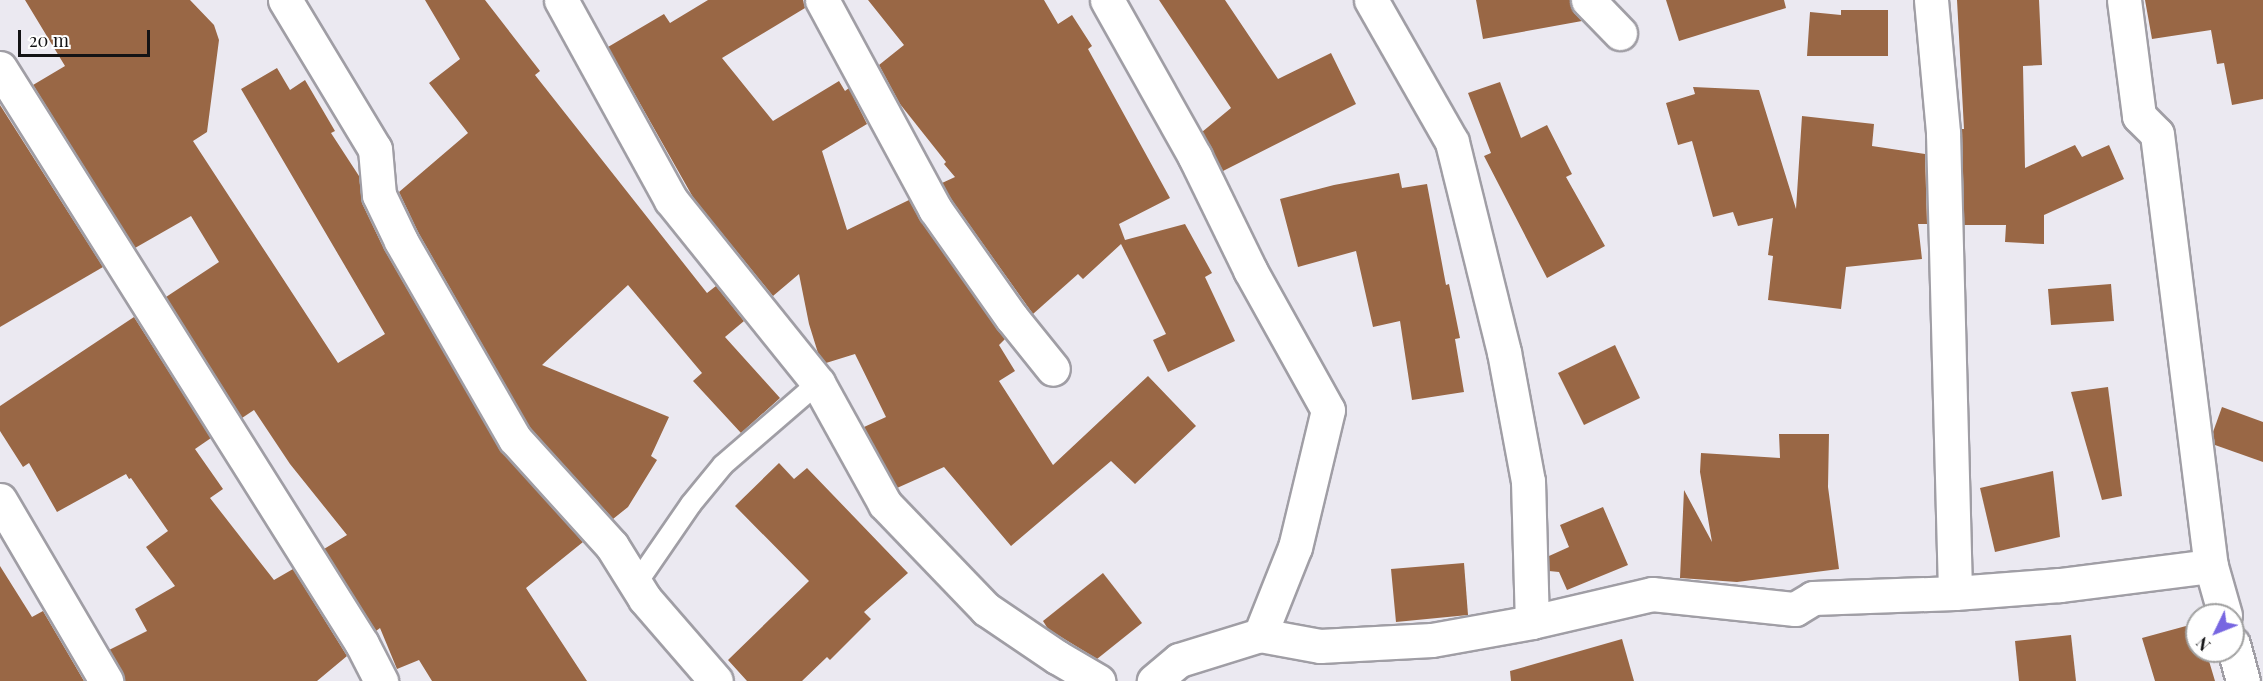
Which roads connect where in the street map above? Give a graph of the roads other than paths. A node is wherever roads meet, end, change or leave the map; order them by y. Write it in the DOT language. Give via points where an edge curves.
graph roads {
  1 [pos="285,0"];
  2 [pos="561,0"];
  3 [pos="822,0"];
  4 [pos="1107,0"];
  5 [pos="1371,0"];
  6 [pos="1588,0"];
  7 [pos="1931,0"];
  8 [pos="2124,0"];
  9 [pos="1620,33"];
  10 [pos="0,68"];
  11 [pos="1053,369"];
  12 [pos="818,383"];
  13 [pos="0,500"];
  14 [pos="2211,566"];
  15 [pos="636,584"];
  16 [pos="1955,593"];
  17 [pos="2222,603"];
  18 [pos="1532,622"];
  19 [pos="1260,635"];
  20 [pos="2238,663"];
  21 [pos="106,681"];
  22 [pos="381,681"];
  23 [pos="716,681"];
  24 [pos="1098,681"];
  25 [pos="1154,681"];
  26 [pos="2243,681"];
  1 -- 15 [label="street" via="375,149 379,195 515,439 612,546"];
  2 -- 12 [label="street" via="671,200"];
  3 -- 11 [label="street" via="935,209"];
  4 -- 19 [label="street" via="1328,410 1295,547"];
  5 -- 18 [label="street" via="1452,142 1504,352 1528,481"];
  6 -- 9 [label="street"];
  7 -- 16 [label="street" via="1943,133"];
  8 -- 14 [label="street" via="2139,116 2157,134"];
  10 -- 22 [label="street" via="362,644"];
  12 -- 15 [label="lane" via="723,465"];
  12 -- 24 [label="street" via="885,504 986,609"];
  13 -- 21 [label="street"];
  14 -- 16 [label="street" via="2060,585"];
  14 -- 17 [label="street"];
  15 -- 23 [label="street"];
  16 -- 18 [label="street" via="1813,598 1795,609 1652,594"];
  18 -- 19 [label="street" via="1432,640 1320,646"];
  19 -- 25 [label="street" via="1179,660"];
  20 -- 26 [label="street"];
}
